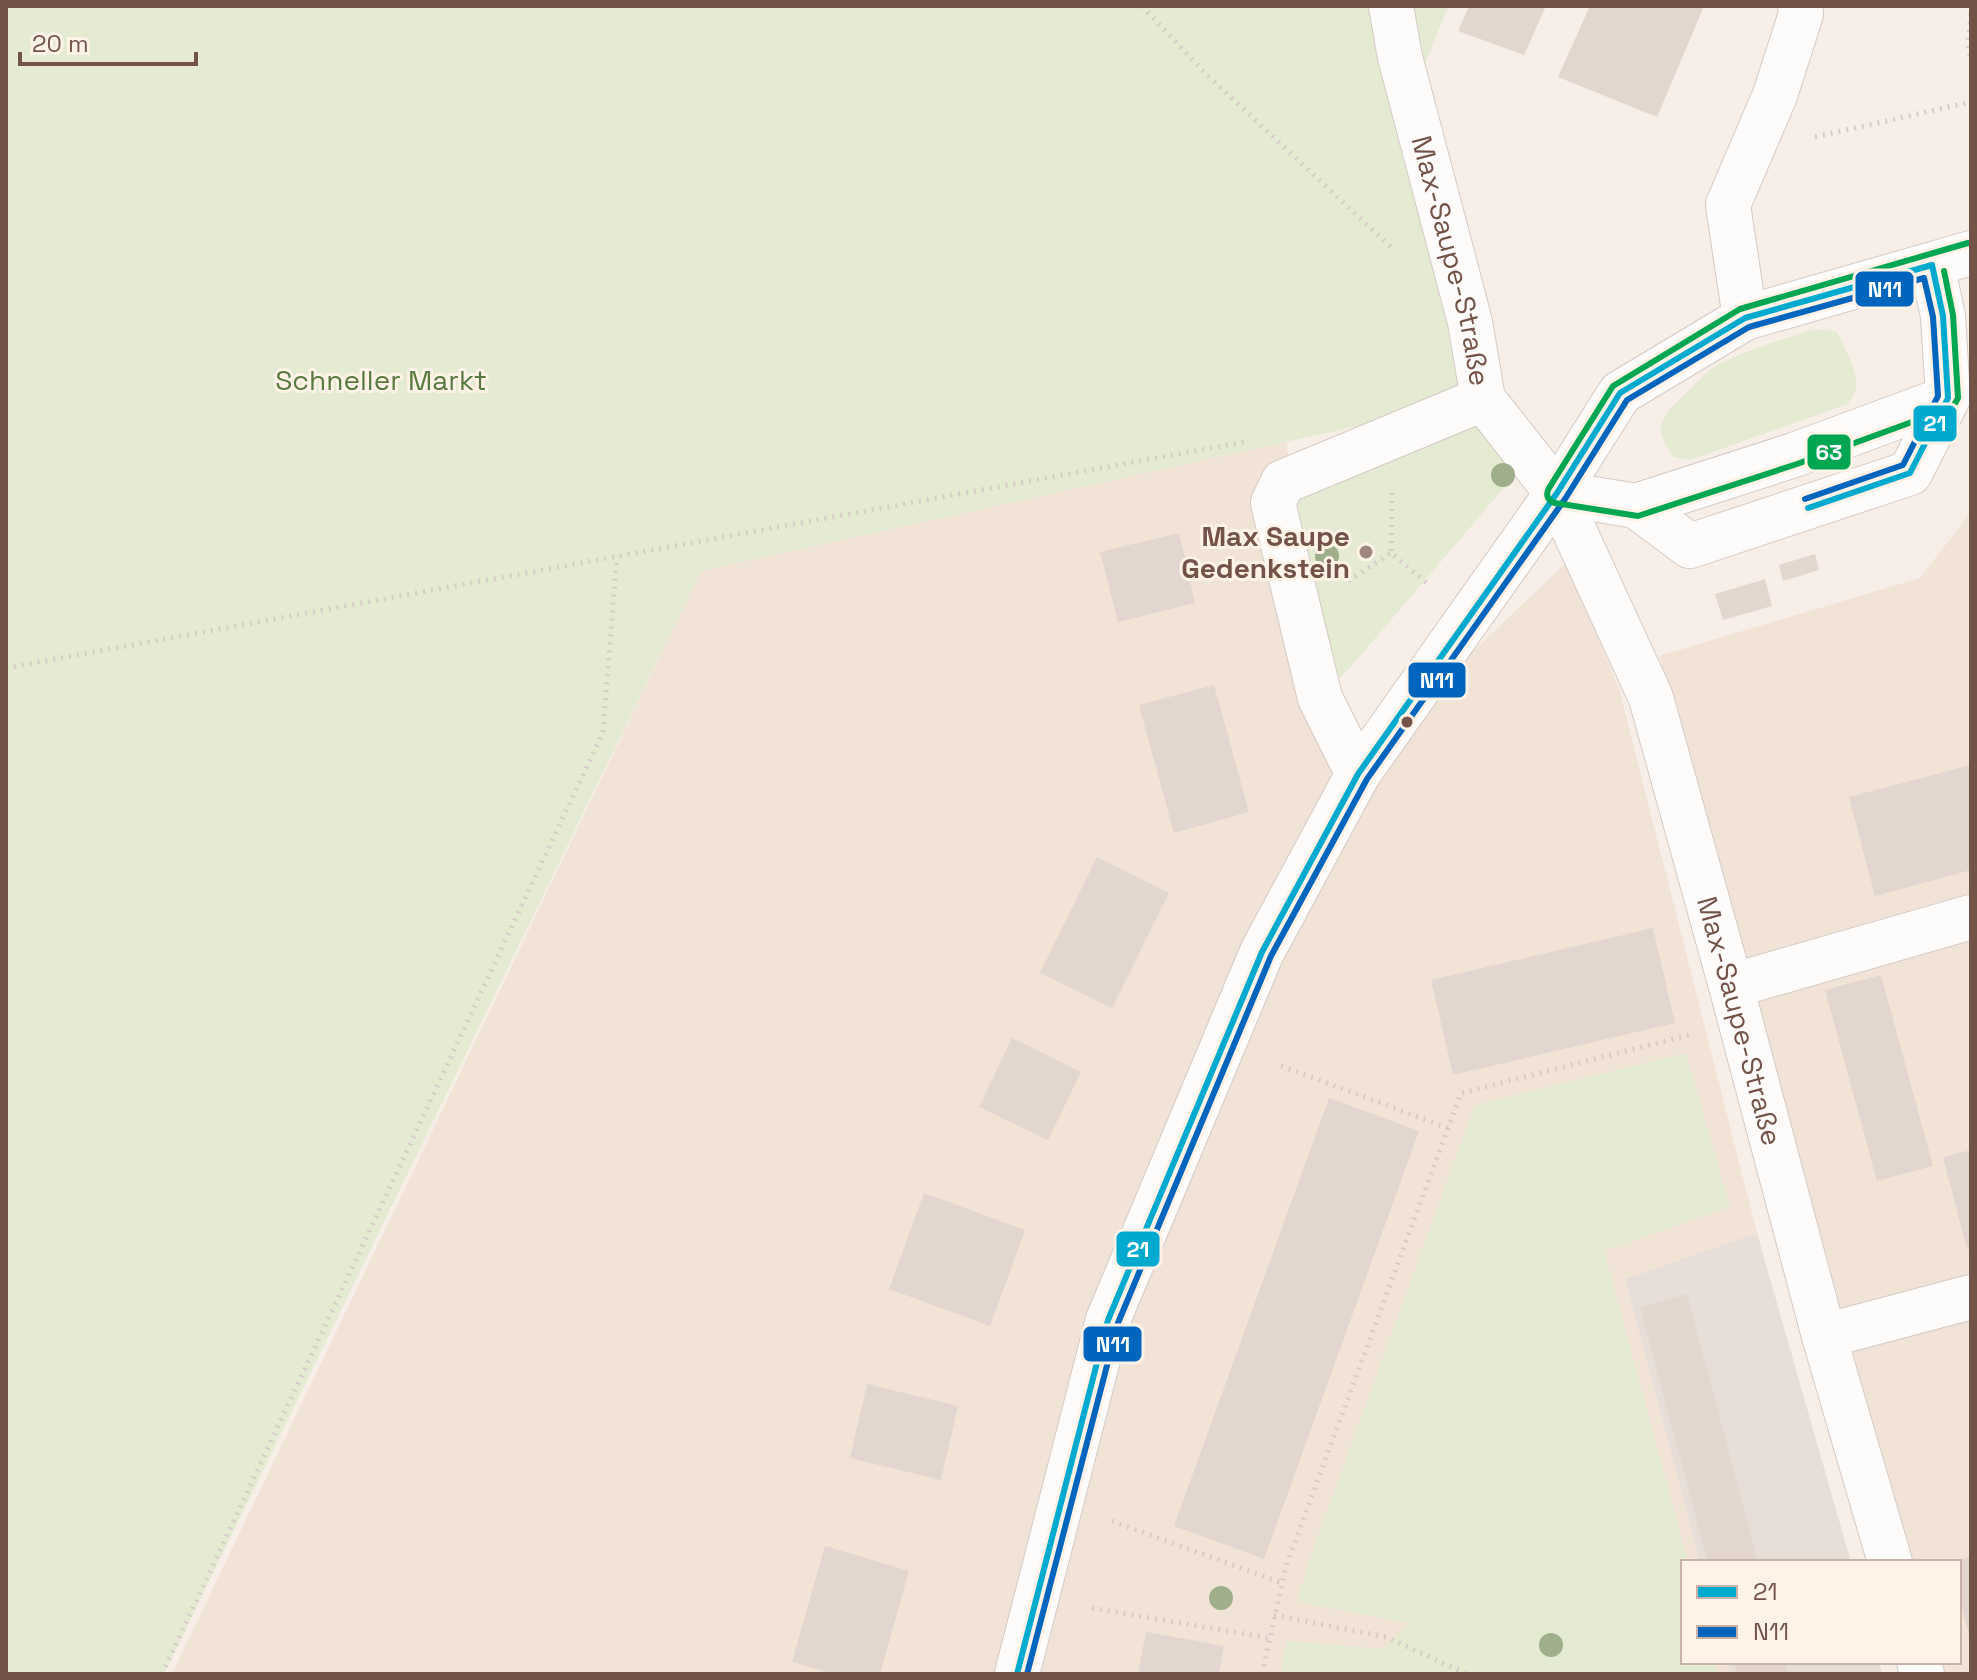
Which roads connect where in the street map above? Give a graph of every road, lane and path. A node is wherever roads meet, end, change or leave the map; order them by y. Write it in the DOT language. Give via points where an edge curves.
graph roads {
  1 [pos="1142,6"];
  2 [pos="1391,6"];
  3 [pos="1800,6"];
  4 [pos="1971,14"];
  5 [pos="1971,62"];
  6 [pos="1971,102"];
  7 [pos="1767,115"];
  8 [pos="1401,257"];
  9 [pos="1951,259"];
  10 [pos="1745,318"];
  11 [pos="1483,399"];
  12 [pos="1394,435"];
  13 [pos="1262,439"];
  14 [pos="1557,493"];
  15 [pos="617,556"];
  16 [pos="1433,588"];
  17 [pos="6,668"];
  18 [pos="1358,774"];
  19 [pos="1971,917"];
  20 [pos="1731,986"];
  21 [pos="1682,1037"];
  22 [pos="1281,1066"];
  23 [pos="1448,1128"];
  24 [pos="1971,1297"];
  25 [pos="1824,1336"];
  26 [pos="1112,1521"];
  27 [pos="1889,1560"];
  28 [pos="1282,1583"];
  29 [pos="1092,1608"];
  30 [pos="1274,1615"];
  31 [pos="1269,1638"];
  32 [pos="162,1674"];
  33 [pos="1017,1674"];
  34 [pos="1262,1674"];
  35 [pos="1467,1674"];
  1 -- 8 [label="path" via="1205,73"];
  2 -- 11 [label="street, Max-Saupe-Straße" via="1470,322"];
  3 -- 7 [label="street"];
  4 -- 5 [label="path"];
  6 -- 7 [label="path" via="1813,137"];
  7 -- 10 [label="street" via="1728,205"];
  9 -- 10 [label="street"];
  9 -- 14 [label="street" via="1943,316 1948,398 1910,473 1690,546 1636,506"];
  10 -- 14 [label="street" via="1620,393"];
  11 -- 12 [label="street"];
  11 -- 14 [label="street, Max-Saupe-Straße"];
  12 -- 16 [label="path" via="1391,553"];
  12 -- 18 [label="street" via="1283,482 1273,503 1320,698"];
  13 -- 15 [label="path"];
  14 -- 18 [label="street"];
  14 -- 20 [label="street, Max-Saupe-Straße" via="1651,698"];
  15 -- 17 [label="path"];
  15 -- 32 [label="path" via="603,732"];
  18 -- 33 [label="street" via="1262,952 1108,1320"];
  19 -- 20 [label="street"];
  20 -- 25 [label="street, Max-Saupe-Straße"];
  21 -- 23 [label="path" via="1461,1093"];
  22 -- 23 [label="path"];
  23 -- 28 [label="path"];
  24 -- 25 [label="street"];
  25 -- 27 [label="street, Max-Saupe-Straße"];
  26 -- 28 [label="path"];
  28 -- 30 [label="path"];
  29 -- 31 [label="path"];
  30 -- 31 [label="path"];
  30 -- 35 [label="path" via="1386,1637"];
  31 -- 34 [label="path"];
}
